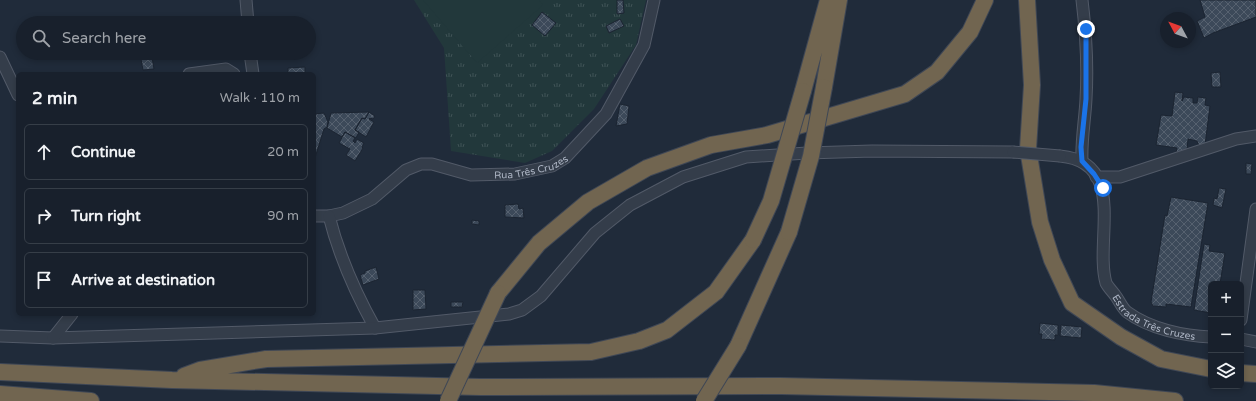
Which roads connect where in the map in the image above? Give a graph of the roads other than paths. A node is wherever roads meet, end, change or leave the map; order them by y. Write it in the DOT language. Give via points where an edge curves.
graph roads {
  1 [pos="246,0"];
  2 [pos="654,0"];
  3 [pos="828,0"];
  4 [pos="839,0"];
  5 [pos="985,0"];
  6 [pos="1027,0"];
  7 [pos="1082,0"];
  8 [pos="247,16"];
  9 [pos="0,57"];
  10 [pos="251,60"];
  11 [pos="204,72"];
  12 [pos="231,72"];
  13 [pos="253,72"];
  14 [pos="16,91"];
  15 [pos="1256,136"];
  16 [pos="1082,161"];
  17 [pos="1096,177"];
  18 [pos="1256,209"];
  19 [pos="316,216"];
  20 [pos="329,216"];
  21 [pos="70,316"];
  22 [pos="1241,317"];
  23 [pos="375,328"];
  24 [pos="0,336"];
  25 [pos="1208,337"];
  26 [pos="53,338"];
  27 [pos="1244,340"];
  28 [pos="1256,342"];
  29 [pos="1208,368"];
  30 [pos="0,372"];
  31 [pos="1244,373"];
  32 [pos="1256,374"];
  33 [pos="172,380"];
  34 [pos="0,394"];
  35 [pos="91,401"];
  36 [pos="448,401"];
  37 [pos="704,401"];
  38 [pos="1175,401"];
  1 -- 8 [label="street"];
  2 -- 20 [label="street, Rua Três Cruzes" via="644,45 606,114 559,162 540,170 515,174 471,175 432,164 421,164 406,170 372,199 343,213"];
  3 -- 33 [label="highway, bridge" via="770,201 753,240 716,292 667,330 640,342 591,352 266,359 200,370"];
  4 -- 37 [label="highway, bridge" via="811,156 789,232 738,346"];
  5 -- 36 [label="highway, bridge" via="970,32 937,72 905,94 767,135 711,145 647,168 588,202 544,239 498,293"];
  6 -- 29 [label="highway" via="1032,85 1028,149 1040,222 1052,260 1072,303 1121,337 1161,359"];
  7 -- 16 [label="street" via="1086,29"];
  9 -- 14 [label="street"];
  10 -- 13 [label="street"];
  11 -- 12 [label="street" via="226,69"];
  15 -- 17 [label="street" via="1236,139 1120,177"];
  16 -- 17 [label="street"];
  16 -- 23 [label="street, bridge" via="1072,157 1013,152 872,151 746,157 683,177 630,205 595,233 541,296 522,310 509,314"];
  17 -- 25 [label="street, Estrada Três Cruzes" via="1103,188 1103,256 1107,284 1126,311 1147,323 1183,334"];
  18 -- 22 [label="street"];
  19 -- 20 [label="street, Rua Três Cruzes"];
  20 -- 23 [label="street" via="336,245 355,291"];
  21 -- 26 [label="street"];
  23 -- 26 [label="street"];
  24 -- 26 [label="street"];
  27 -- 28 [label="street"];
  30 -- 33 [label="highway"];
  31 -- 32 [label="highway"];
  33 -- 38 [label="highway" via="480,387 781,386 1094,392"];
  34 -- 35 [label="highway"];
}
